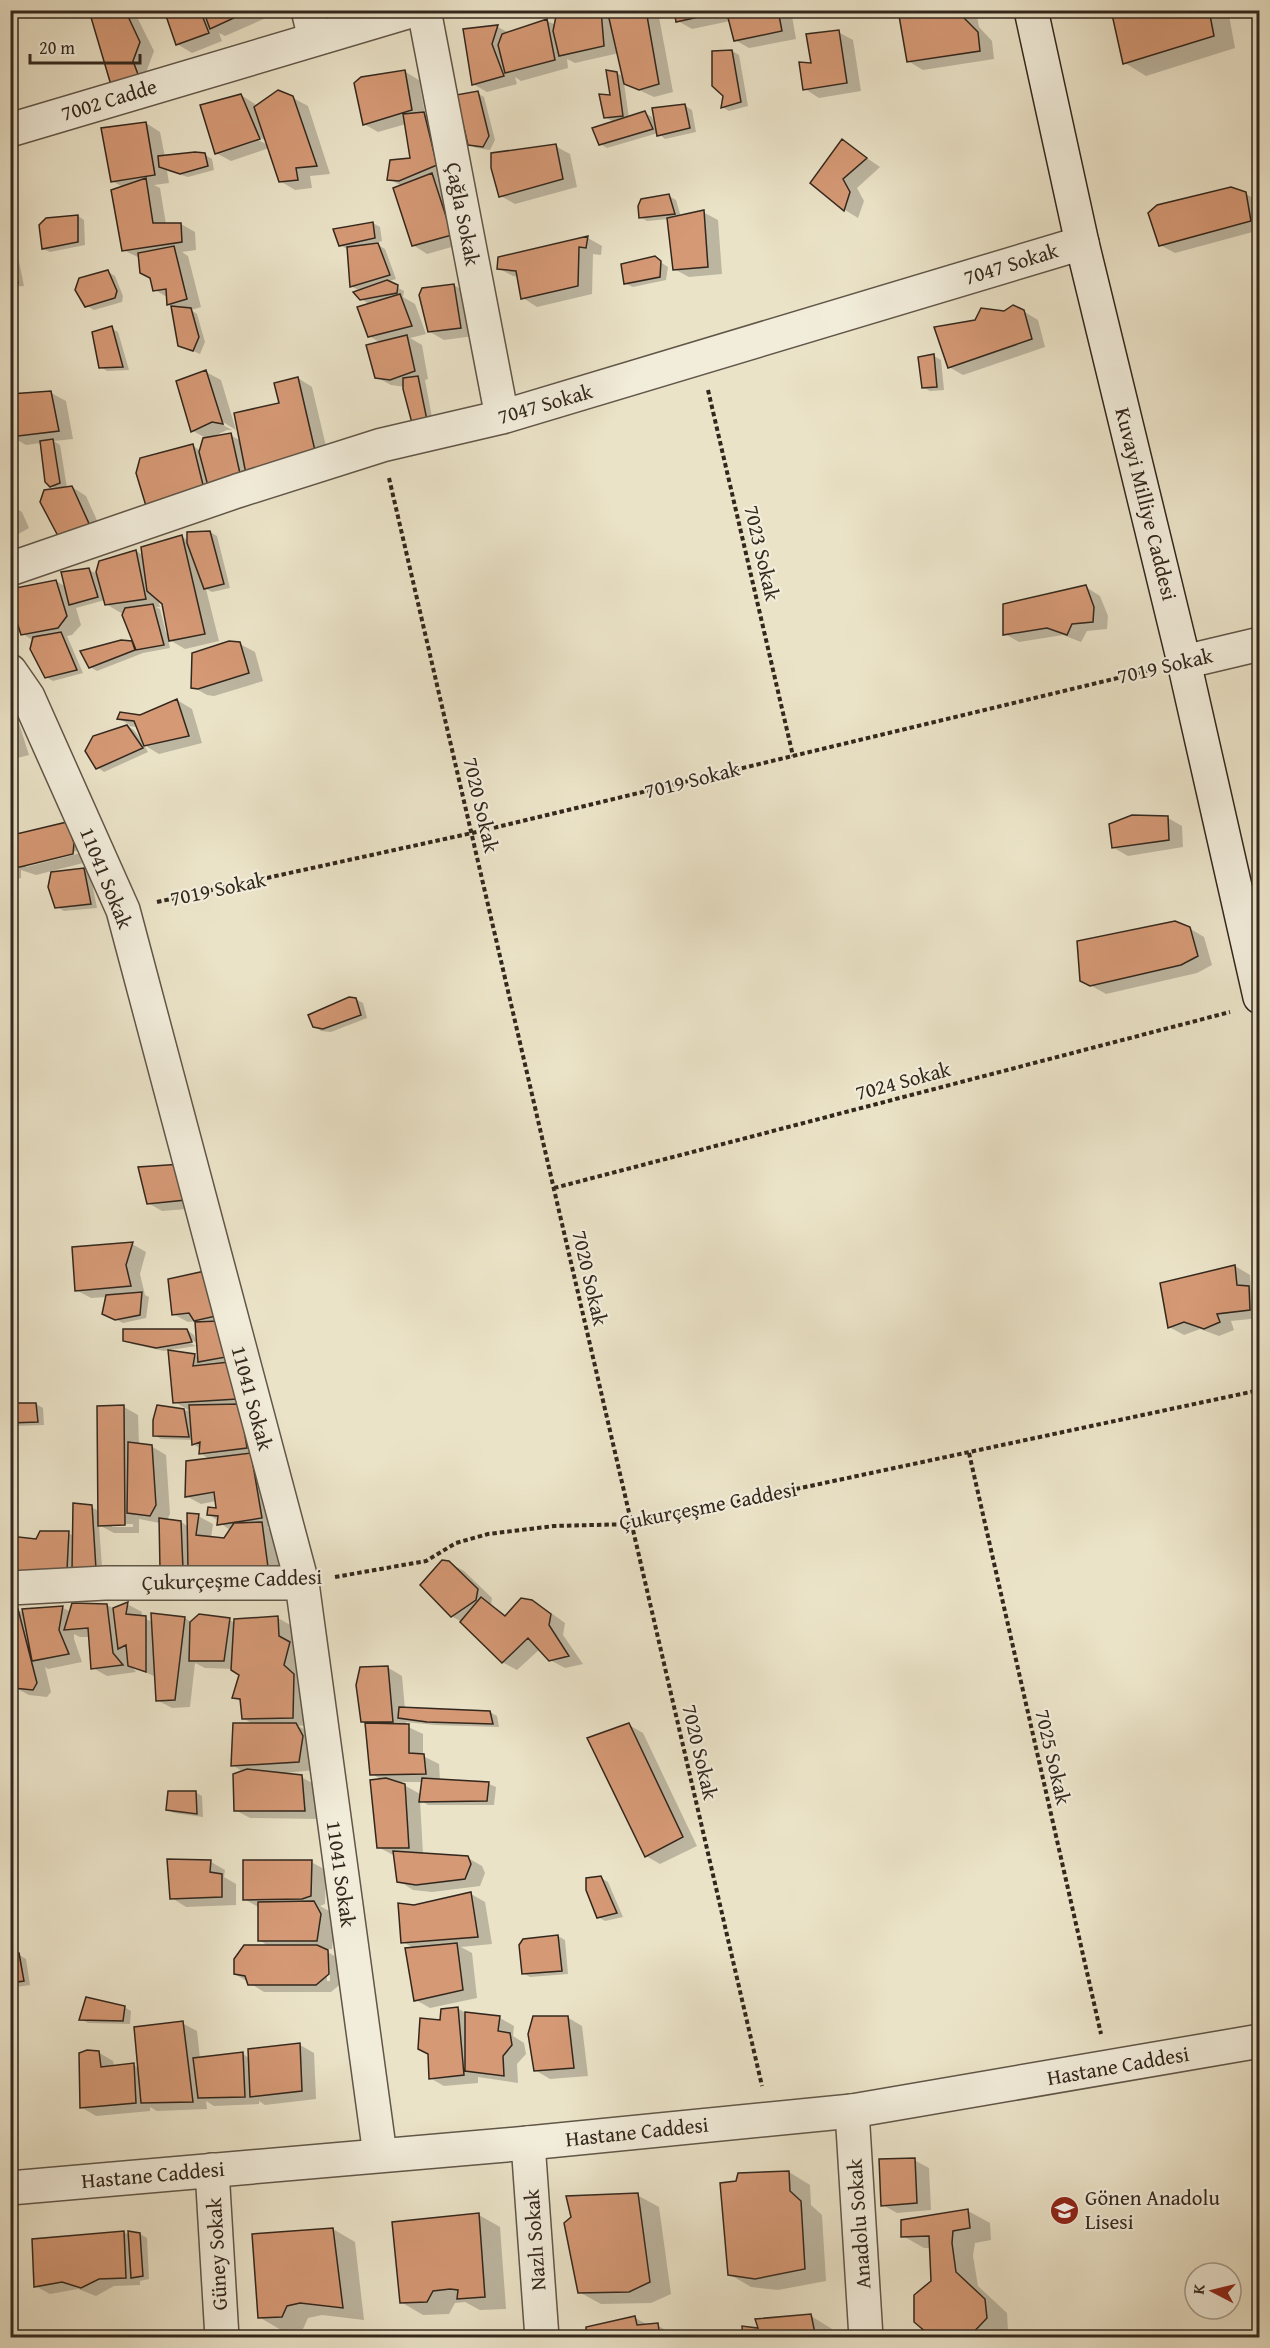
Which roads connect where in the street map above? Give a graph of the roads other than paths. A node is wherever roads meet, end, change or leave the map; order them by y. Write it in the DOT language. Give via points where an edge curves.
graph roads {
  1 [pos="414,10"];
  2 [pos="424,10"];
  3 [pos="1031,10"];
  4 [pos="312,25"];
  5 [pos="10,130"];
  6 [pos="1082,243"];
  7 [pos="502,417"];
  8 [pos="10,569"];
  9 [pos="1260,644"];
  10 [pos="1184,662"];
  11 [pos="10,671"];
  12 [pos="1248,1004"];
  13 [pos="302,1583"];
  14 [pos="10,1588"];
  15 [pos="1260,2042"];
  16 [pos="852,2111"];
  17 [pos="528,2143"];
  18 [pos="380,2155"];
  19 [pos="212,2170"];
  20 [pos="10,2188"];
  21 [pos="222,2337"];
  22 [pos="542,2337"];
  23 [pos="866,2337"];
  1 -- 4 [label="street, 7002 Cadde"];
  2 -- 7 [label="street, Çağla Sokak"];
  3 -- 6 [label="street, Kuvayi Milliye Caddesi"];
  4 -- 5 [label="street, 7002 Cadde"];
  6 -- 7 [label="street, 7047 Sokak"];
  6 -- 10 [label="street, Kuvayi Milliye Caddesi"];
  7 -- 8 [label="street, 7047 Sokak" via="382,445"];
  9 -- 10 [label="street, 7019 Sokak"];
  10 -- 12 [label="street, Kuvayi Milliye Caddesi"];
  11 -- 13 [label="street, 11041 Sokak" via="28,697 123,910"];
  13 -- 14 [label="street, Çukurçeşme Caddesi" via="105,1583"];
  13 -- 18 [label="street, 11041 Sokak"];
  15 -- 16 [label="street, Hastane Caddesi"];
  16 -- 17 [label="street, Hastane Caddesi"];
  16 -- 23 [label="street, Anadolu Sokak"];
  17 -- 18 [label="street, Hastane Caddesi"];
  17 -- 22 [label="street, Nazlı Sokak"];
  18 -- 19 [label="street, Hastane Caddesi"];
  19 -- 20 [label="street, Hastane Caddesi"];
  19 -- 21 [label="street, Güney Sokak"];
}
